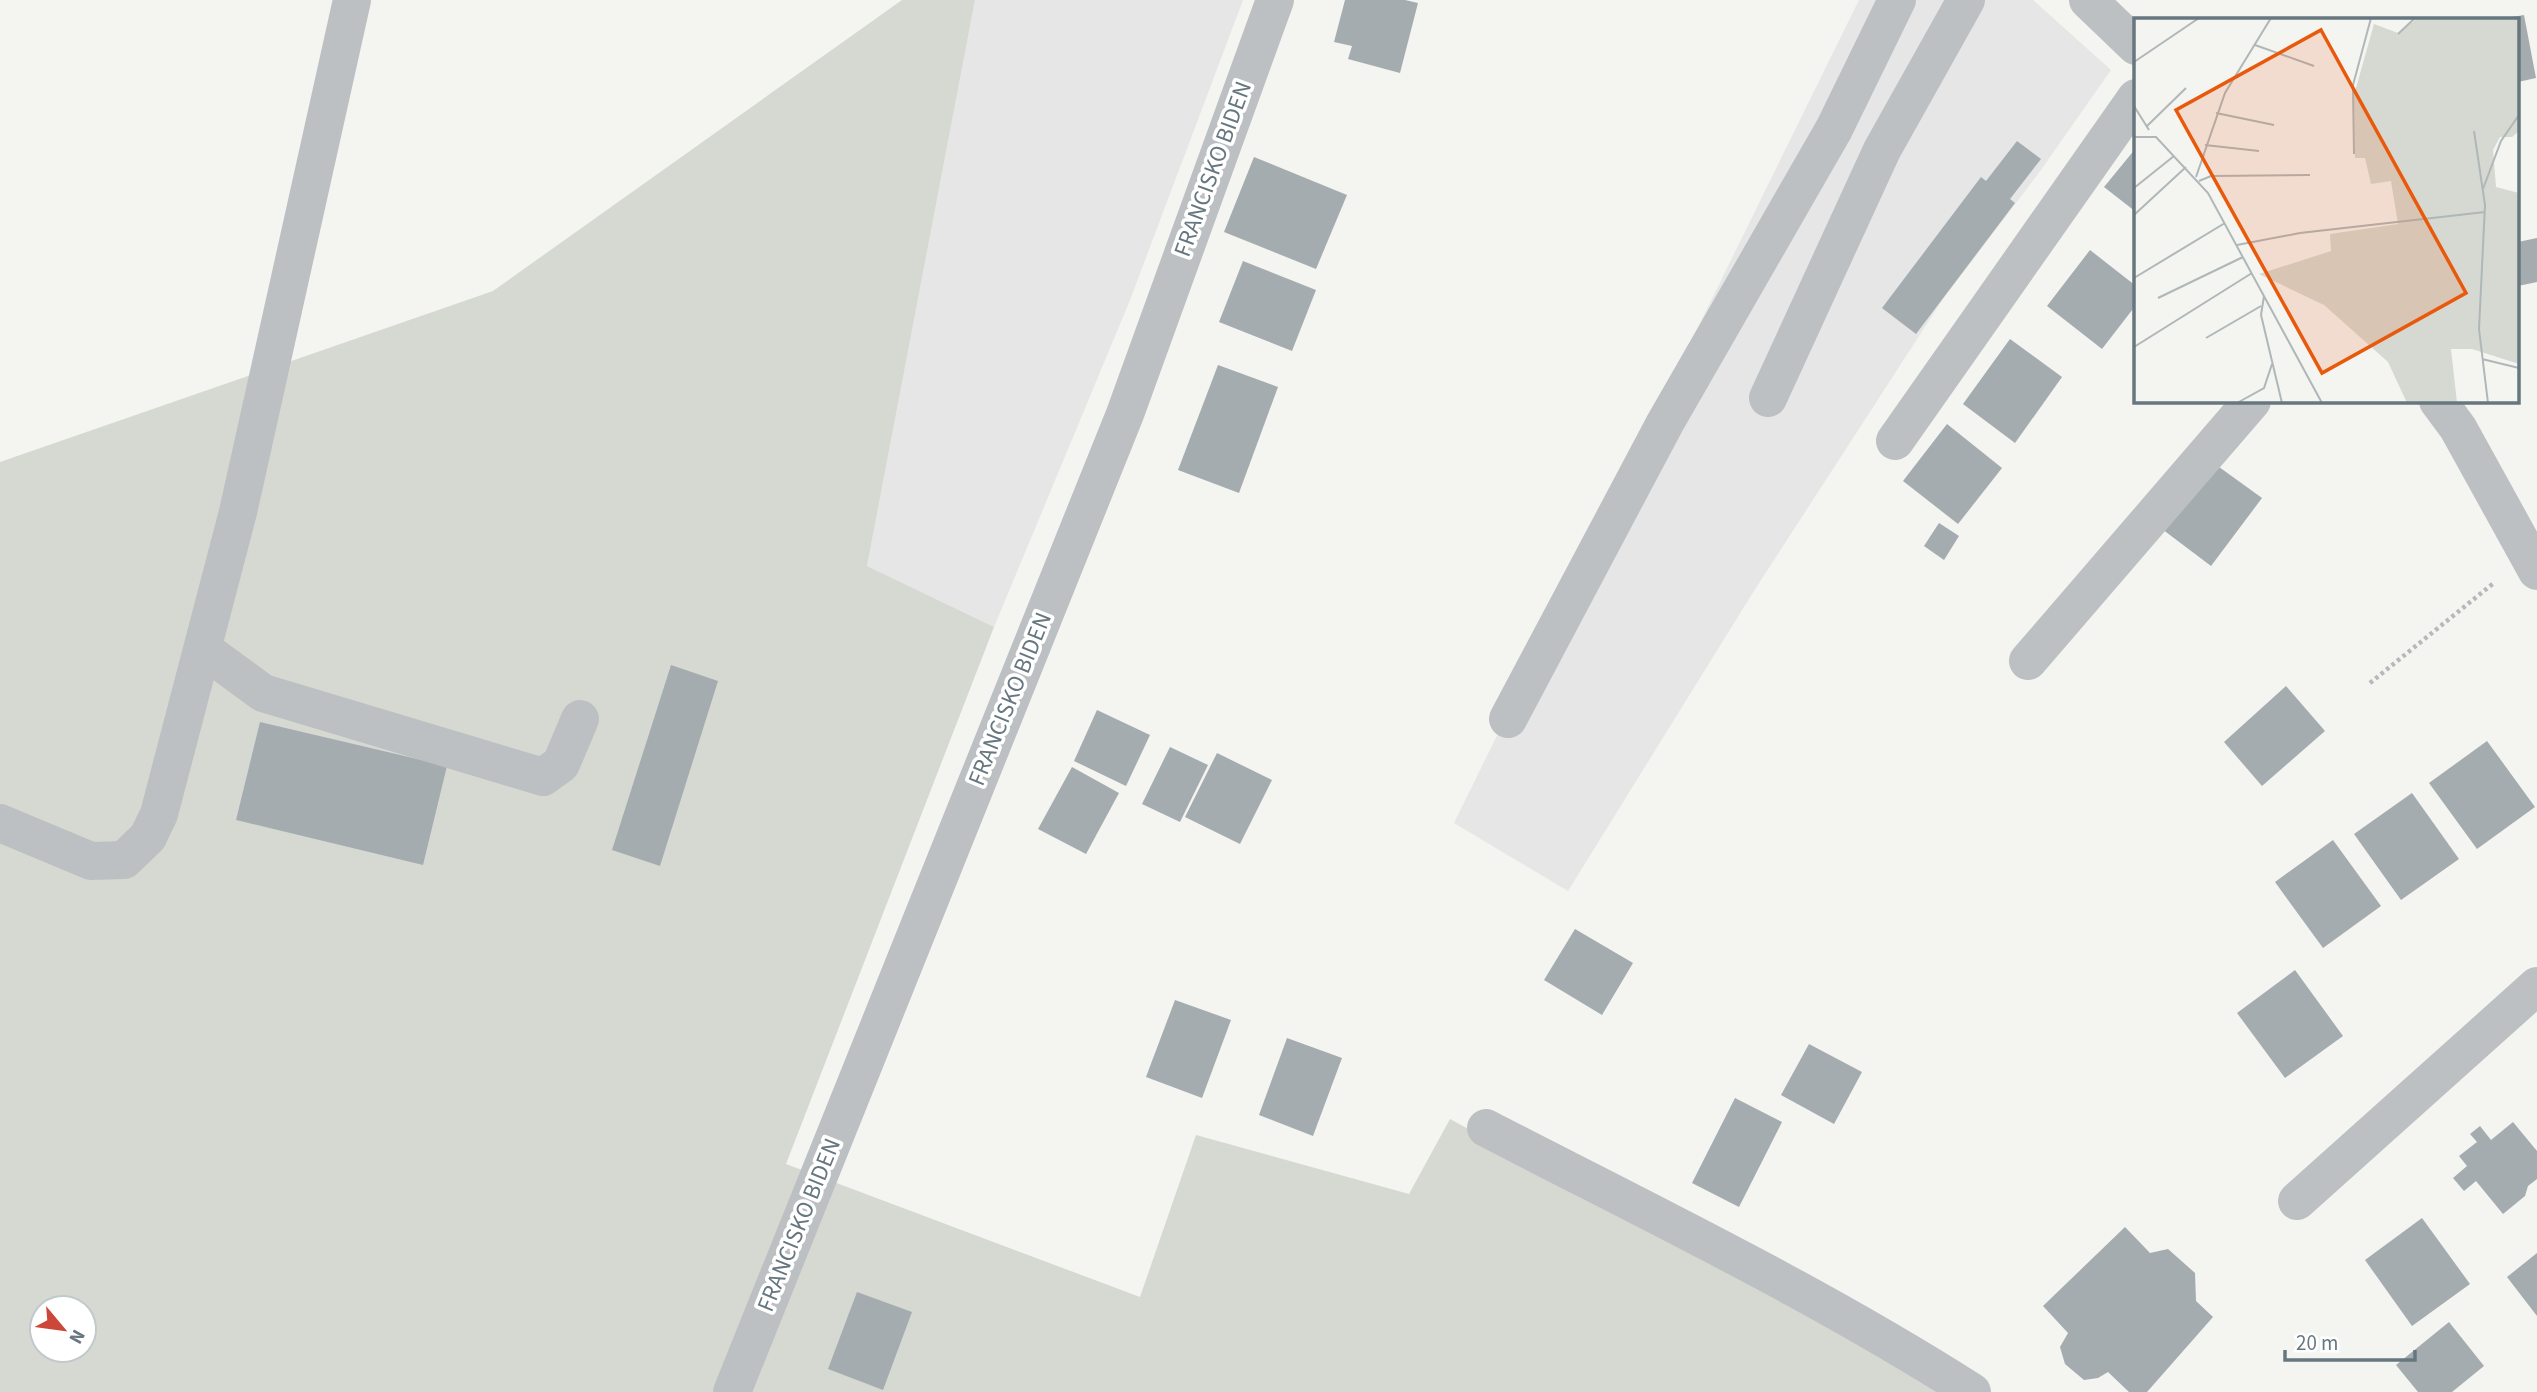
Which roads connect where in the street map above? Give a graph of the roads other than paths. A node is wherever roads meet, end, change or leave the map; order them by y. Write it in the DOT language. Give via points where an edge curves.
graph roads {
  1 [pos="352,0"];
  2 [pos="1275,0"];
  3 [pos="1897,0"];
  4 [pos="1966,0"];
  5 [pos="2088,0"];
  6 [pos="2134,44"];
  7 [pos="2134,101"];
  8 [pos="1769,398"];
  9 [pos="2251,402"];
  10 [pos="2439,402"];
  11 [pos="1895,441"];
  12 [pos="2533,563"];
  13 [pos="203,649"];
  14 [pos="2028,661"];
  15 [pos="580,719"];
  16 [pos="1508,719"];
  17 [pos="0,823"];
  18 [pos="2537,986"];
  19 [pos="1486,1128"];
  20 [pos="2297,1201"];
  21 [pos="732,1392"];
  22 [pos="1972,1392"];
  1 -- 13 [label="street"];
  2 -- 21 [label="street, FRANCISKO BIDEN" via="1125,414"];
  3 -- 16 [label="street" via="1834,129 1665,423"];
  4 -- 8 [label="street" via="1882,150"];
  5 -- 6 [label="street"];
  7 -- 11 [label="street"];
  9 -- 14 [label="street"];
  10 -- 12 [label="street"];
  13 -- 15 [label="street" via="263,693 543,778 561,764"];
  13 -- 17 [label="street" via="159,814 148,837 124,860 90,862"];
  18 -- 20 [label="street"];
  19 -- 22 [label="street" via="1779,1279"];
}
